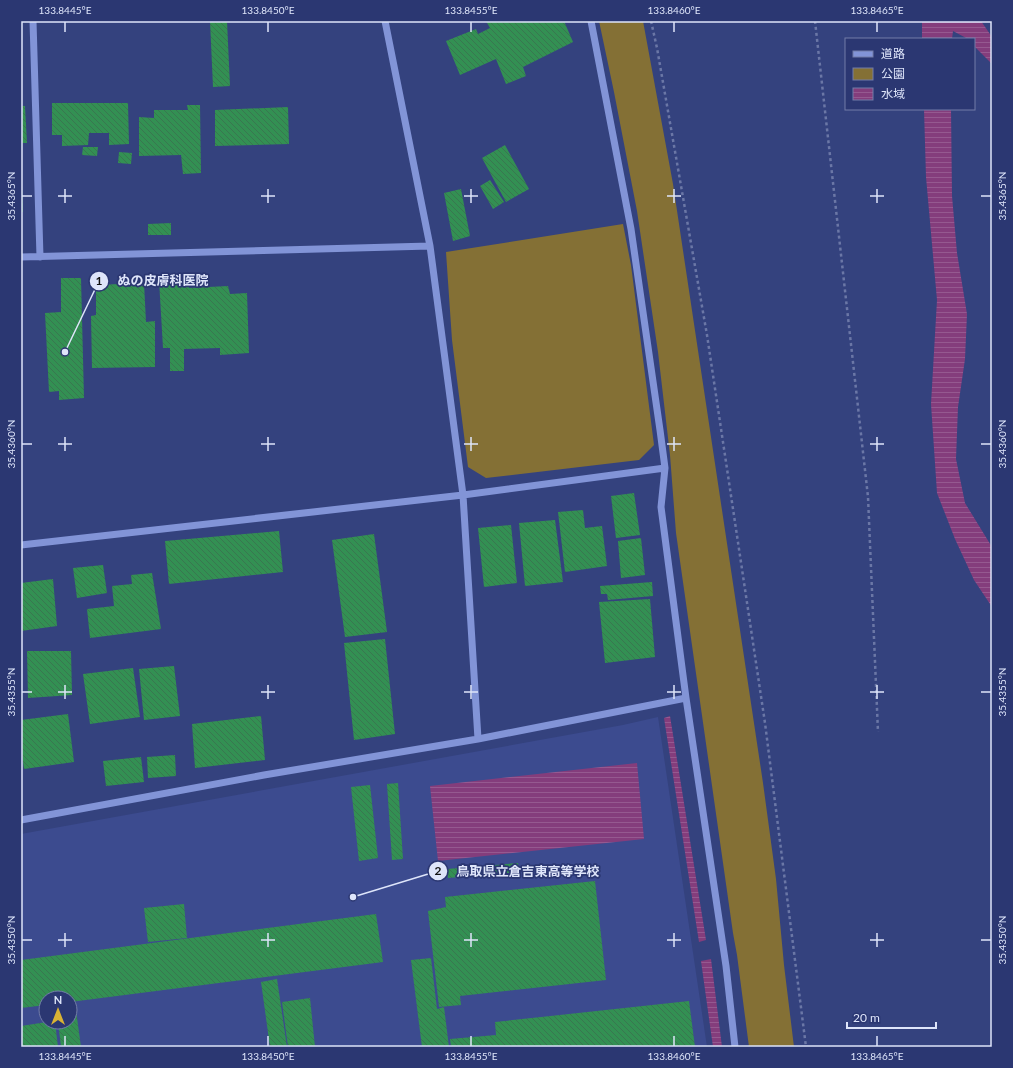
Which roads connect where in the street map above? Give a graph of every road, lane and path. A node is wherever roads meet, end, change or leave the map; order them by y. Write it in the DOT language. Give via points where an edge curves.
graph roads {
  1 [pos="33,21"];
  2 [pos="385,21"];
  3 [pos="591,21"];
  4 [pos="651,21"];
  5 [pos="816,21"];
  6 [pos="430,246"];
  7 [pos="21,257"];
  8 [pos="40,257"];
  9 [pos="665,468"];
  10 [pos="463,495"];
  11 [pos="21,545"];
  12 [pos="686,698"];
  13 [pos="878,732"];
  14 [pos="478,739"];
  15 [pos="21,820"];
  16 [pos="736,1047"];
  17 [pos="806,1047"];
  1 -- 8 [label="street"];
  2 -- 6 [label="street"];
  3 -- 9 [label="street" via="631,229"];
  4 -- 17 [label="path" via="708,343 764,723"];
  5 -- 13 [label="path" via="868,497"];
  6 -- 8 [label="street"];
  6 -- 10 [label="street"];
  7 -- 8 [label="street"];
  9 -- 10 [label="street"];
  9 -- 12 [label="street" via="661,507"];
  10 -- 11 [label="street"];
  10 -- 14 [label="street"];
  12 -- 14 [label="street"];
  12 -- 16 [label="street"];
  14 -- 15 [label="street"];
}
